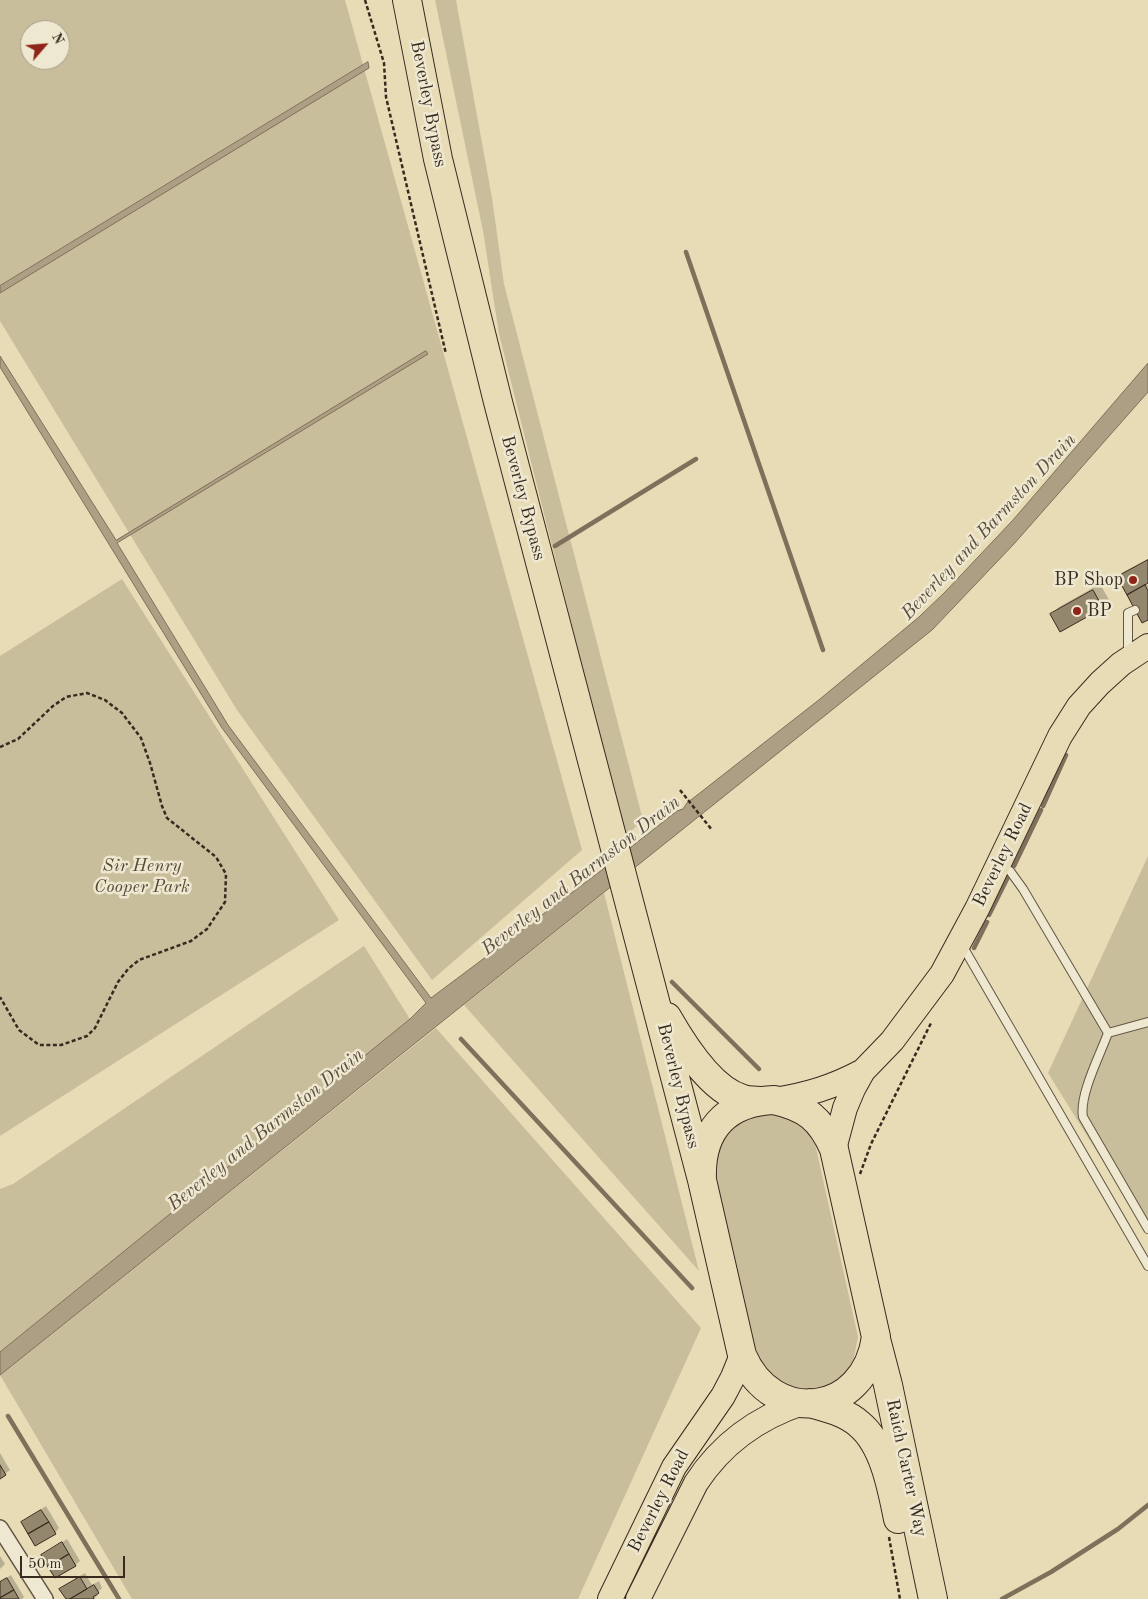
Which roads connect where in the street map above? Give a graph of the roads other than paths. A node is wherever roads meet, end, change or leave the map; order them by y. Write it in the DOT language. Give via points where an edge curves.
graph roads {
  1 [pos="407,0"];
  2 [pos="1135,610"];
  3 [pos="1148,646"];
  4 [pos="1128,660"];
  5 [pos="998,865"];
  6 [pos="960,941"];
  7 [pos="653,992"];
  8 [pos="1148,1022"];
  9 [pos="1108,1032"];
  10 [pos="863,1070"];
  11 [pos="766,1101"];
  12 [pos="834,1149"];
  13 [pos="702,1180"];
  14 [pos="1148,1229"];
  15 [pos="1148,1266"];
  16 [pos="876,1337"];
  17 [pos="742,1354"];
  18 [pos="806,1403"];
  19 [pos="0,1528"];
  20 [pos="45,1599"];
  21 [pos="610,1599"];
  22 [pos="638,1599"];
  23 [pos="914,1599"];
  24 [pos="933,1599"];
  1 -- 7 [label="highway, Beverley Bypass" via="440,169 500,412"];
  2 -- 4 [label="lane" via="1128,613"];
  3 -- 4 [label="main road, Beverley Road"];
  4 -- 5 [label="main road, Beverley Road" via="1079,706 1060,736"];
  5 -- 6 [label="main road, Beverley Road"];
  5 -- 9 [label="lane" via="1010,871 1023,889"];
  6 -- 10 [label="main road, Beverley Road" via="914,1014"];
  6 -- 15 [label="lane"];
  7 -- 11 [label="highway, Beverley Bypass" via="682,1041 714,1081 743,1099"];
  7 -- 13 [label="highway, Beverley Bypass"];
  8 -- 9 [label="lane"];
  9 -- 14 [label="lane" via="1085,1093 1081,1107 1083,1117"];
  10 -- 11 [label="main road, Beverley Road" via="820,1091"];
  10 -- 12 [label="main road, Beverley Road" via="844,1108"];
  11 -- 12 [label="highway, Beverley Bypass" via="790,1104 805,1111 828,1134"];
  11 -- 13 [label="highway" via="742,1106 726,1115 714,1128 705,1144"];
  12 -- 16 [label="highway, Raich Carter Way"];
  13 -- 17 [label="highway, Raich Carter Way"];
  16 -- 18 [label="highway" via="872,1358 861,1378 838,1396"];
  16 -- 24 [label="highway, Raich Carter Way"];
  17 -- 18 [label="highway, Raich Carter Way" via="755,1378 765,1388 789,1400"];
  17 -- 21 [label="main road, Beverley Road" via="723,1396 674,1466"];
  18 -- 22 [label="main road, Beverley Road" via="782,1410 741,1433 708,1465"];
  18 -- 23 [label="highway, Raich Carter Way" via="831,1409 859,1423 868,1433 886,1470 894,1498"];
  19 -- 20 [label="street"];
}
